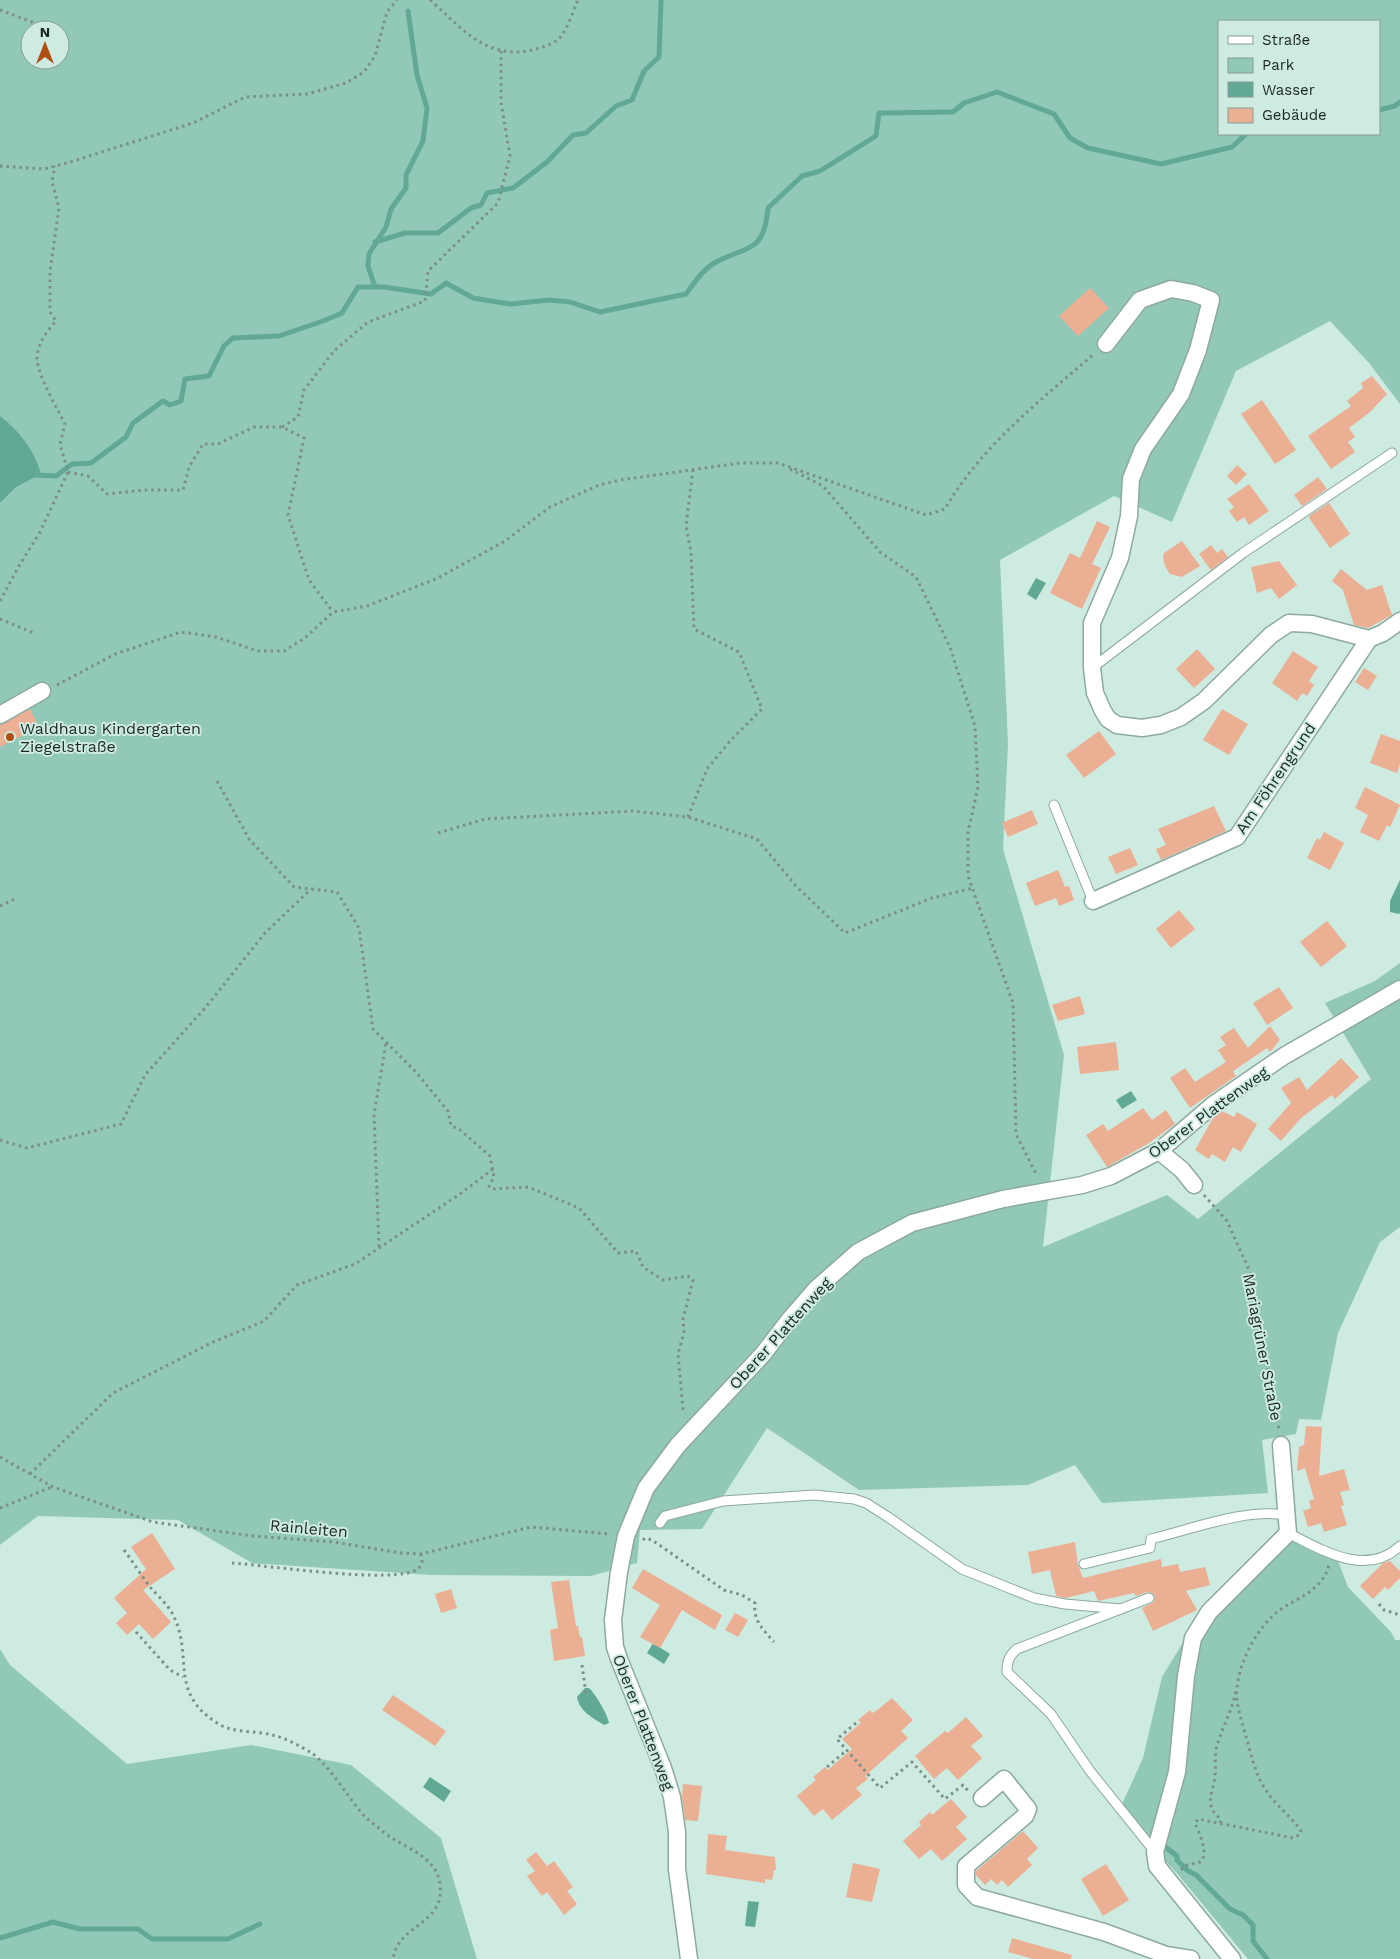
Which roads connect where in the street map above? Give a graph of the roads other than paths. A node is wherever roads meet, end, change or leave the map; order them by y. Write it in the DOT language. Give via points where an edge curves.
graph roads {
  1 [pos="1106,344"];
  2 [pos="1392,453"];
  3 [pos="1400,621"];
  4 [pos="1368,639"];
  5 [pos="1092,668"];
  6 [pos="42,691"];
  7 [pos="0,715"];
  8 [pos="1054,805"];
  9 [pos="1093,901"];
  10 [pos="1400,989"];
  11 [pos="1159,1151"];
  12 [pos="1194,1185"];
  13 [pos="1281,1445"];
  14 [pos="1288,1515"];
  15 [pos="660,1523"];
  16 [pos="1288,1533"];
  17 [pos="1400,1546"];
  18 [pos="1084,1564"];
  19 [pos="1149,1598"];
  20 [pos="1121,1609"];
  21 [pos="982,1798"];
  22 [pos="1155,1852"];
  23 [pos="689,1959"];
  24 [pos="1191,1959"];
  25 [pos="1232,1959"];
  1 -- 5 [label="street" via="1140,300 1171,289 1193,292 1211,300 1198,350 1181,394 1143,448 1131,479 1129,516 1120,558 1092,623"];
  2 -- 5 [label="lane" via="1243,553"];
  3 -- 4 [label="street, Am Föhrengrund"];
  4 -- 5 [label="street" via="1312,624 1289,623 1271,635 1191,711 1161,725 1142,728 1117,725 1108,719 1095,693"];
  4 -- 9 [label="street, Am Föhrengrund" via="1237,837"];
  6 -- 7 [label="street"];
  8 -- 9 [label="lane"];
  10 -- 11 [label="street, Oberer Plattenweg" via="1284,1056 1214,1104"];
  11 -- 12 [label="street"];
  11 -- 23 [label="street, Oberer Plattenweg" via="1111,1176 1082,1186 1003,1199 912,1223 858,1252 816,1289 763,1354 678,1445 646,1488 626,1536 613,1620 615,1647 672,1797 677,1832 677,1869"];
  13 -- 14 [label="street"];
  14 -- 16 [label="street"];
  14 -- 18 [label="lane" via="1272,1512 1240,1517 1151,1539 1150,1548"];
  15 -- 20 [label="lane" via="665,1516 723,1501 814,1495 854,1499 888,1517 962,1568 1034,1598"];
  16 -- 17 [label="lane" via="1331,1554 1355,1561 1376,1560"];
  16 -- 22 [label="street" via="1209,1612 1193,1638 1177,1772"];
  19 -- 20 [label="lane"];
  20 -- 22 [label="lane" via="1017,1649 1009,1656 1008,1672 1052,1714 1090,1772"];
  21 -- 24 [label="street" via="1004,1779 1028,1809 1025,1816 966,1866 966,1885 977,1897 1104,1932 1166,1955"];
  22 -- 25 [label="street" via="1157,1866"];
}
